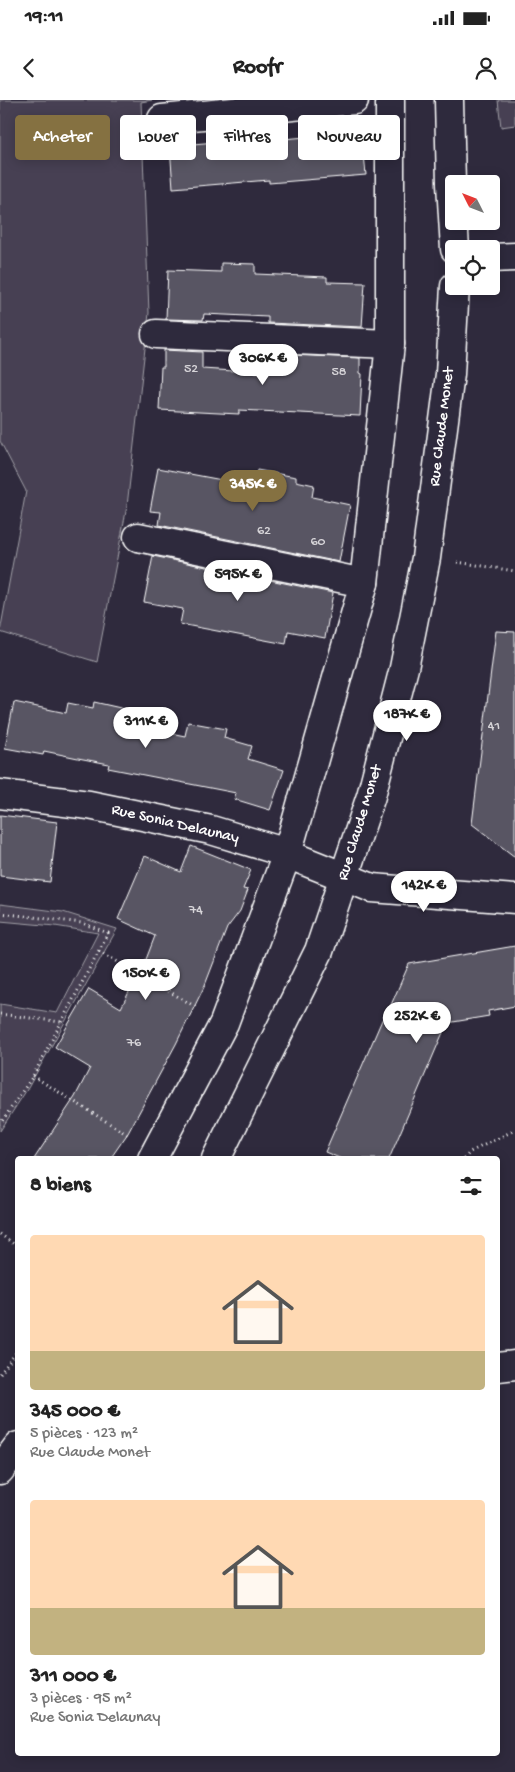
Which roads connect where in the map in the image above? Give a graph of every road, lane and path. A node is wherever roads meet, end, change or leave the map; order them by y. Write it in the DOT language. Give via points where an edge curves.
graph roads {
  1 [pos="354,100"];
  2 [pos="390,100"];
  3 [pos="449,100"];
  4 [pos="194,115"];
  5 [pos="455,240"];
  6 [pos="515,257"];
  7 [pos="500,258"];
  8 [pos="454,295"];
  9 [pos="156,334"];
  10 [pos="390,344"];
  11 [pos="138,537"];
  12 [pos="426,558"];
  13 [pos="515,571"];
  14 [pos="364,583"];
  15 [pos="0,794"];
  16 [pos="287,854"];
  17 [pos="345,877"];
  18 [pos="515,898"];
  19 [pos="0,913"];
  20 [pos="99,952"];
  21 [pos="0,1014"];
  22 [pos="61,1022"];
  23 [pos="224,1023"];
  24 [pos="33,1076"];
  25 [pos="0,1124"];
  26 [pos="515,1130"];
  27 [pos="154,1156"];
  28 [pos="217,1156"];
  29 [pos="467,1156"];
  30 [pos="0,1234"];
  31 [pos="15,1245"];
  32 [pos="15,1354"];
  33 [pos="515,1365"];
  34 [pos="500,1367"];
  35 [pos="0,1374"];
  36 [pos="15,1450"];
  37 [pos="0,1470"];
  1 -- 4 [label="street"];
  2 -- 10 [label="street"];
  3 -- 5 [label="street"];
  6 -- 7 [label="street"];
  8 -- 12 [label="street, Rue Claude Monet" via="450,374"];
  9 -- 10 [label="street"];
  10 -- 14 [label="street"];
  11 -- 14 [label="street"];
  12 -- 13 [label="path"];
  12 -- 17 [label="street, Rue Claude Monet" via="404,668 374,787"];
  14 -- 16 [label="street"];
  15 -- 16 [label="street, Rue Sonia Delaunay" via="89,806 211,830"];
  16 -- 17 [label="street, Rue Sonia Delaunay"];
  16 -- 23 [label="street"];
  17 -- 18 [label="street, Rue Sonia Delaunay" via="372,888"];
  17 -- 28 [label="street, Rue Claude Monet" via="319,951"];
  19 -- 20 [label="path" via="82,923 108,933"];
  20 -- 22 [label="path"];
  20 -- 23 [label="path"];
  21 -- 22 [label="path"];
  22 -- 24 [label="path"];
  23 -- 27 [label="street"];
  24 -- 25 [label="path"];
  24 -- 27 [label="path"];
  26 -- 29 [label="path"];
  30 -- 31 [label="path"];
  32 -- 35 [label="path"];
  33 -- 34 [label="street"];
  36 -- 37 [label="street"];
}
